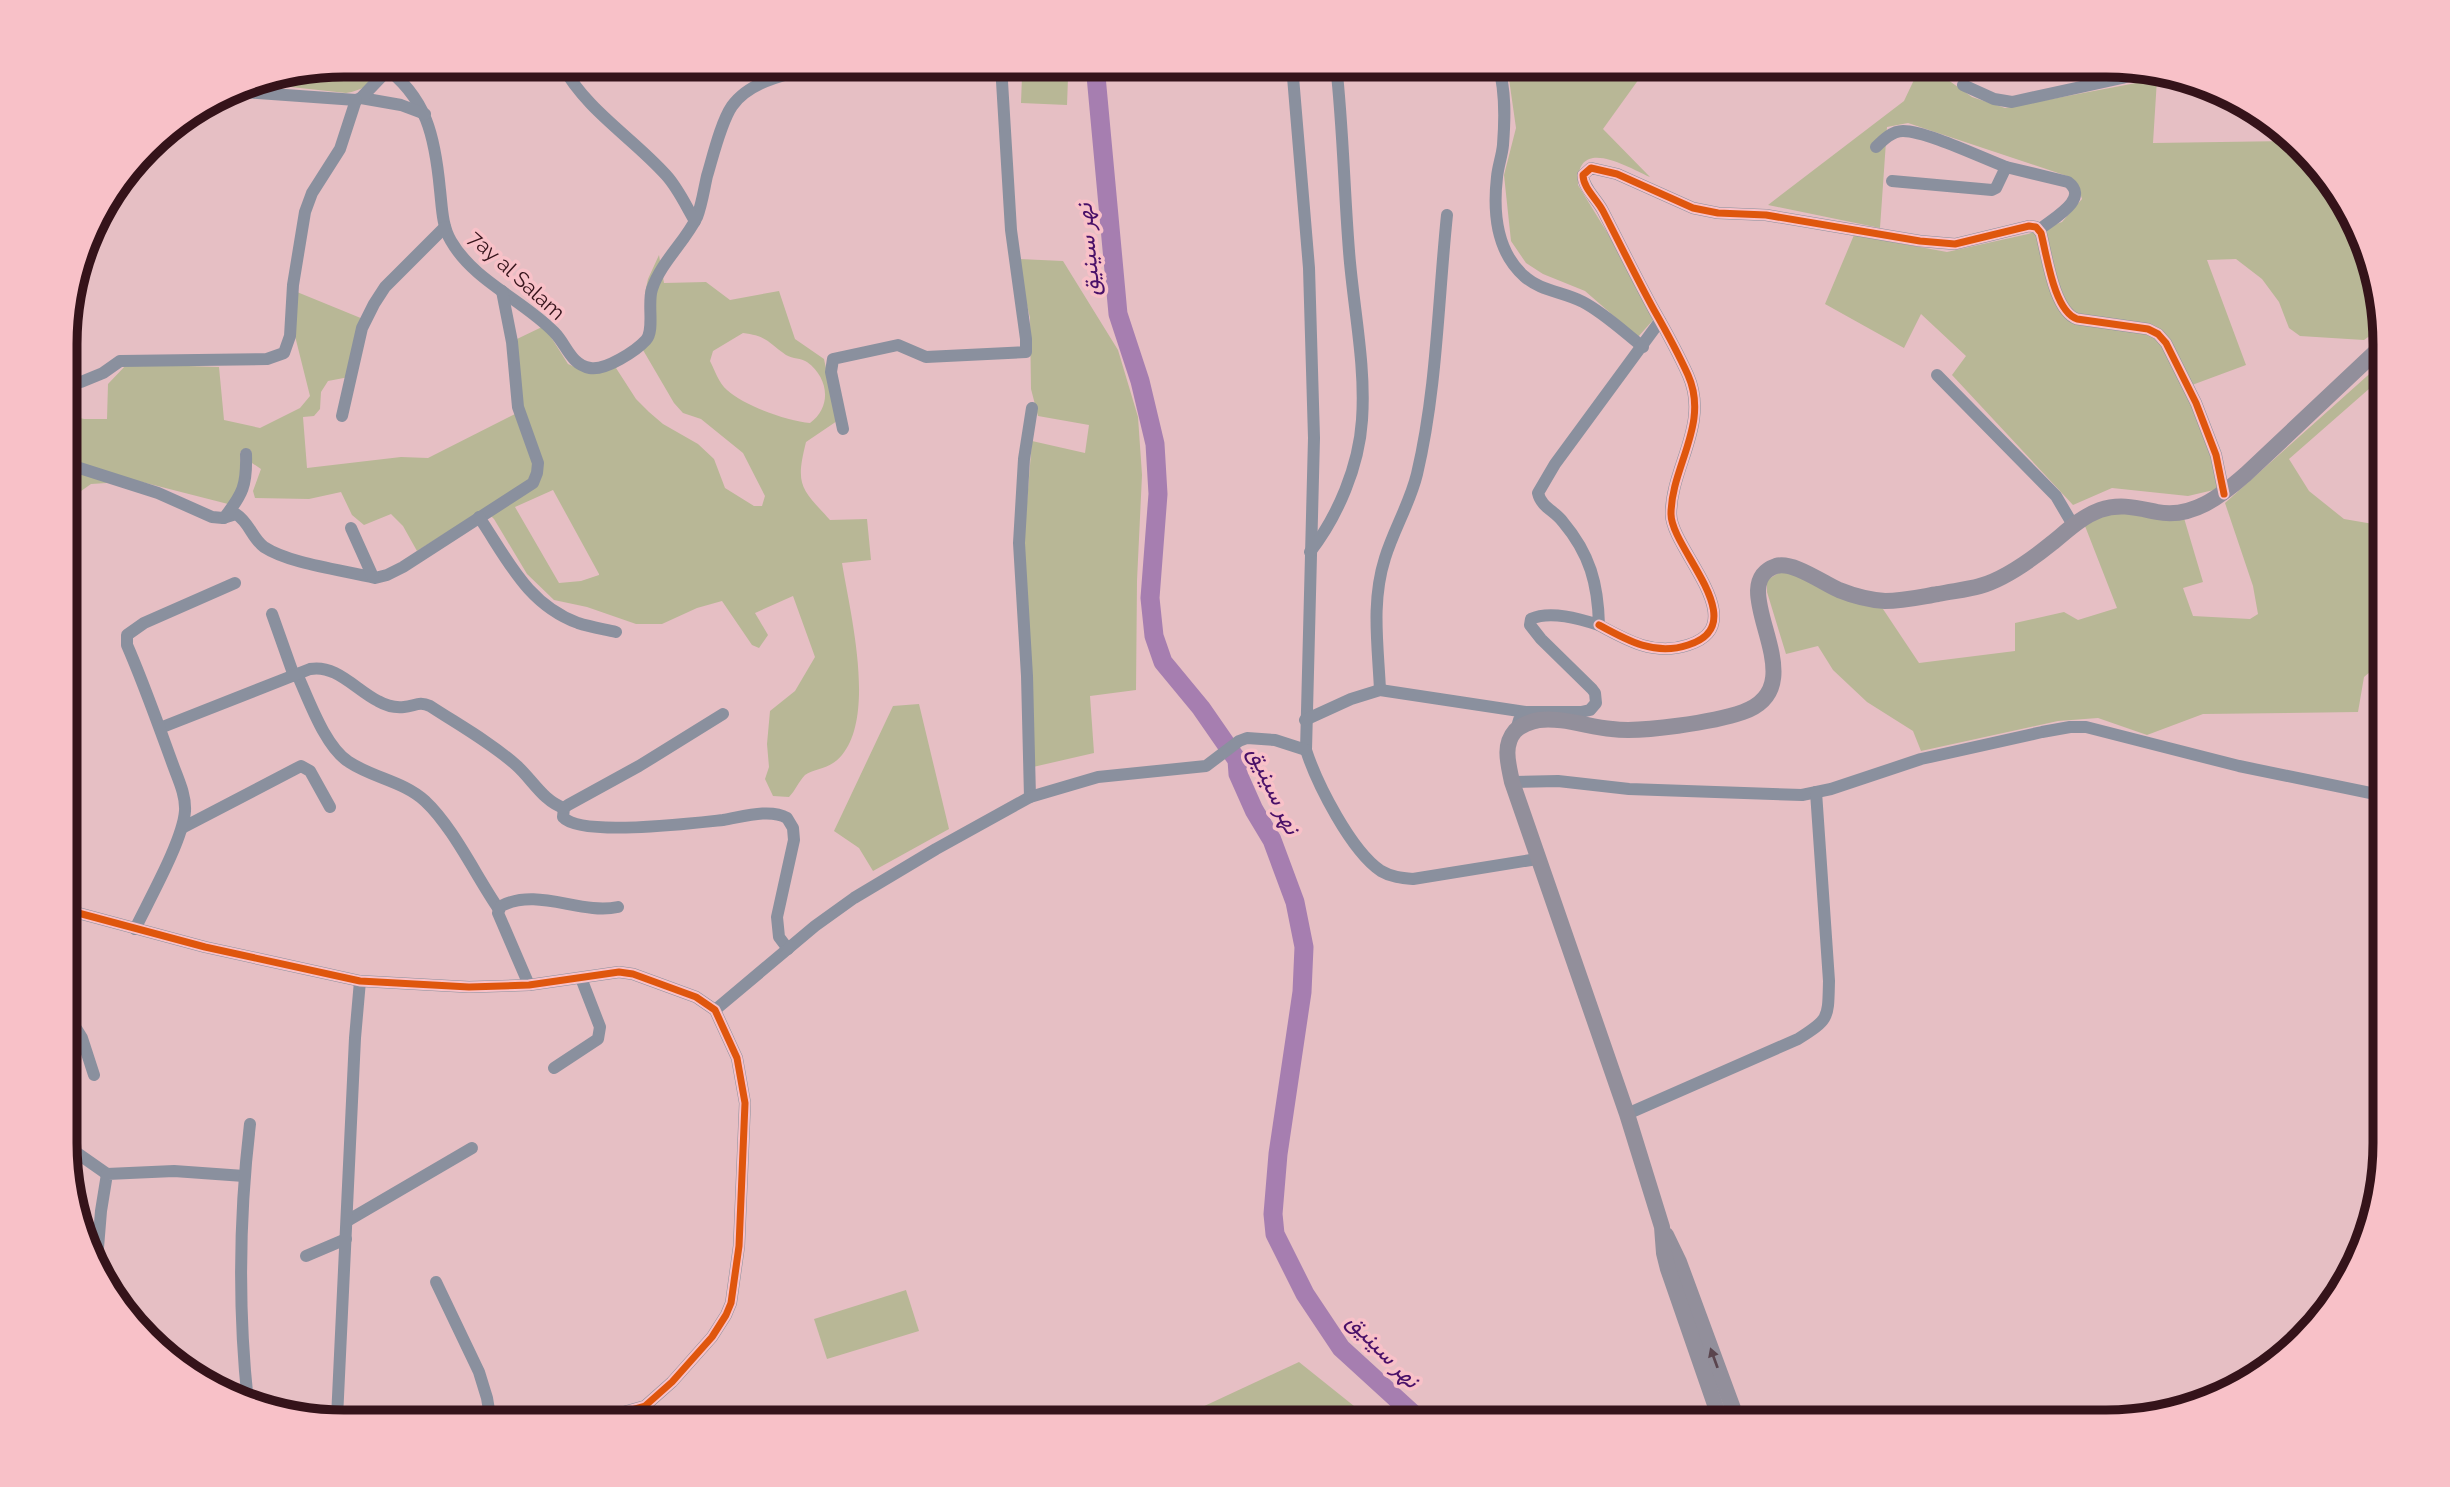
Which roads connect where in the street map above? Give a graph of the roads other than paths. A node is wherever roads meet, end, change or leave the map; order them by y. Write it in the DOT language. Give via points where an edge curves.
graph roads {
  1 [pos="381,77"];
  2 [pos="396,77"];
  3 [pos="570,77"];
  4 [pos="575,77"];
  5 [pos="783,77"];
  6 [pos="1002,77"];
  7 [pos="1293,77"];
  8 [pos="1337,77"];
  9 [pos="1502,77"];
  10 [pos="2122,78"];
  11 [pos="573,81"];
  12 [pos="1963,85"];
  13 [pos="254,93"];
  14 [pos="358,99"];
  15 [pos="425,114"];
  16 [pos="1876,147"];
  17 [pos="2006,167"];
  18 [pos="1892,181"];
  19 [pos="1447,215"];
  20 [pos="695,221"];
  21 [pos="445,227"];
  22 [pos="2039,230"];
  23 [pos="502,291"];
  24 [pos="1660,321"];
  25 [pos="1643,347"];
  26 [pos="2373,353"];
  27 [pos="1937,375"];
  28 [pos="81,383"];
  29 [pos="1032,408"];
  30 [pos="342,415"];
  31 [pos="843,429"];
  32 [pos="246,454"];
  33 [pos="77,467"];
  34 [pos="2224,494"];
  35 [pos="479,517"];
  36 [pos="223,518"];
  37 [pos="2073,525"];
  38 [pos="351,528"];
  39 [pos="1310,553"];
  40 [pos="373,577"];
  41 [pos="235,583"];
  42 [pos="272,614"];
  43 [pos="1599,625"];
  44 [pos="616,632"];
  45 [pos="295,675"];
  46 [pos="1380,690"];
  47 [pos="1526,712"];
  48 [pos="723,714"];
  49 [pos="1305,720"];
  50 [pos="160,728"];
  51 [pos="1516,730"];
  52 [pos="1306,750"];
  53 [pos="1513,782"];
  54 [pos="1816,792"];
  55 [pos="2373,794"];
  56 [pos="1030,797"];
  57 [pos="330,807"];
  58 [pos="564,808"];
  59 [pos="181,828"];
  60 [pos="1537,859"];
  61 [pos="618,907"];
  62 [pos="499,908"];
  63 [pos="77,913"];
  64 [pos="135,929"];
  65 [pos="788,949"];
  66 [pos="582,978"];
  67 [pos="360,981"];
  68 [pos="529,985"];
  69 [pos="715,1010"];
  70 [pos="77,1030"];
  71 [pos="554,1068"];
  72 [pos="94,1075"];
  73 [pos="1627,1114"];
  74 [pos="250,1124"];
  75 [pos="472,1148"];
  76 [pos="78,1153"];
  77 [pos="107,1174"];
  78 [pos="244,1176"];
  79 [pos="347,1221"];
  80 [pos="1661,1227"];
  81 [pos="346,1239"];
  82 [pos="98,1247"];
  83 [pos="306,1255"];
  84 [pos="436,1282"];
  85 [pos="247,1392"];
  86 [pos="340,1410"];
  87 [pos="489,1410"];
  88 [pos="631,1410"];
  89 [pos="1717,1410"];
  90 [pos="1734,1410"];
  1 -- 14 [label="street"];
  2 -- 15 [label="street"];
  3 -- 11 [label="street"];
  4 -- 11 [label="street"];
  5 -- 20 [label="street, 7ay al Salam" via="740,96 732,106"];
  6 -- 31 [label="street" via="1011,230 1026,352 926,358 898,345 833,359 831,372"];
  7 -- 39 [label="street" via="1312,345"];
  8 -- 39 [label="street" via="1362,416 1347,482 1332,520"];
  9 -- 25 [label="street" via="1503,147 1496,197 1504,249 1530,281 1588,304"];
  10 -- 12 [label="street" via="2012,102"];
  11 -- 20 [label="street" via="669,178"];
  13 -- 14 [label="street"];
  14 -- 15 [label="street" via="401,104"];
  14 -- 28 [label="street" via="340,149 305,212 284,353 267,359 120,361"];
  15 -- 21 [label="street, 7ay al Salam"];
  16 -- 17 [label="street" via="1901,131"];
  17 -- 18 [label="street" via="1992,190"];
  17 -- 22 [label="street" via="2074,187 2073,203"];
  19 -- 46 [label="street" via="1435,360 1419,462 1380,580 1375,620"];
  20 -- 23 [label="street, 7ay al Salam" via="652,289 648,338 605,368 592,369 575,361 554,332"];
  21 -- 23 [label="street, 7ay al Salam" via="455,248"];
  21 -- 30 [label="street" via="374,304 362,328"];
  22 -- 24 [label="street" via="2029,226 1955,244 1920,242 1766,215 1693,208 1617,174 1586,170 1585,184"];
  22 -- 34 [label="street" via="2059,300 2069,316 2148,329 2166,343 2216,455"];
  23 -- 35 [label="street" via="518,407 535,450 537,473 533,483"];
  24 -- 25 [label="street"];
  24 -- 43 [label="street" via="1690,379 1695,404 1671,519 1707,590 1711,630 1702,640 1665,651 1641,646"];
  25 -- 43 [label="street" via="1538,493 1584,552 1599,598"];
  26 -- 34 [label="main road"];
  27 -- 37 [label="street" via="2056,496"];
  29 -- 56 [label="street" via="1018,543"];
  32 -- 36 [label="street" via="247,481"];
  33 -- 36 [label="street"];
  34 -- 37 [label="main road" via="2183,512 2117,506"];
  35 -- 40 [label="street" via="403,567"];
  35 -- 44 [label="street" via="524,586 551,610"];
  36 -- 40 [label="street" via="236,514 265,547 290,559"];
  37 -- 51 [label="main road" via="2052,544 1990,583 1909,600 1871,599 1840,590 1792,566 1777,566 1767,571 1758,585 1774,660 1772,682 1762,700 1751,708 1724,717 1625,731 1537,720"];
  38 -- 40 [label="street"];
  39 -- 49 [label="street"];
  41 -- 50 [label="street" via="127,635"];
  42 -- 45 [label="street"];
  43 -- 47 [label="street" via="1562,617 1537,616 1530,621 1596,698 1586,711"];
  45 -- 50 [label="street"];
  45 -- 58 [label="street" via="320,667 390,706 424,703 516,765 548,800"];
  45 -- 62 [label="street" via="335,749 347,761 394,781 426,802"];
  46 -- 47 [label="street"];
  46 -- 49 [label="street"];
  47 -- 51 [label="street"];
  48 -- 58 [label="street"];
  49 -- 52 [label="street"];
  50 -- 59 [label="street" via="185,800"];
  51 -- 53 [label="main road" via="1507,750"];
  52 -- 56 [label="street" via="1275,740 1239,741 1206,766 1098,777"];
  52 -- 60 [label="street" via="1317,781 1343,824 1382,872 1413,879"];
  53 -- 54 [label="street" via="1716,793"];
  53 -- 60 [label="main road"];
  54 -- 55 [label="street" via="1934,756 2061,728 2086,727"];
  54 -- 73 [label="street" via="1829,981 1828,1012 1822,1024 1798,1039"];
  56 -- 65 [label="street" via="855,898"];
  57 -- 59 [label="street" via="310,771 301,766"];
  58 -- 65 [label="street" via="563,817 572,824 606,828 772,814 787,818 794,841 777,930"];
  59 -- 64 [label="street"];
  60 -- 73 [label="main road"];
  61 -- 62 [label="street" via="604,910 540,900 509,902"];
  62 -- 68 [label="street"];
  63 -- 64 [label="street"];
  64 -- 67 [label="street"];
  65 -- 69 [label="street"];
  66 -- 68 [label="street"];
  66 -- 69 [label="street" via="607,972 633,974 696,997"];
  66 -- 71 [label="street" via="600,1035"];
  67 -- 68 [label="street"];
  67 -- 79 [label="street"];
  69 -- 88 [label="street" via="737,1058 745,1103 739,1246 731,1303 701,1351 657,1397"];
  70 -- 72 [label="street"];
  73 -- 80 [label="main road"];
  74 -- 78 [label="street"];
  75 -- 79 [label="street"];
  76 -- 77 [label="street"];
  77 -- 78 [label="street" via="174,1171"];
  77 -- 82 [label="street"];
  78 -- 85 [label="street" via="240,1275"];
  79 -- 81 [label="street"];
  80 -- 89 [label="main road" via="1668,1269"];
  90 -- 80 [label="main road, one-way" via="1679,1262"];
  81 -- 83 [label="street"];
  81 -- 86 [label="street"];
  84 -- 87 [label="street" via="479,1372"];
}
